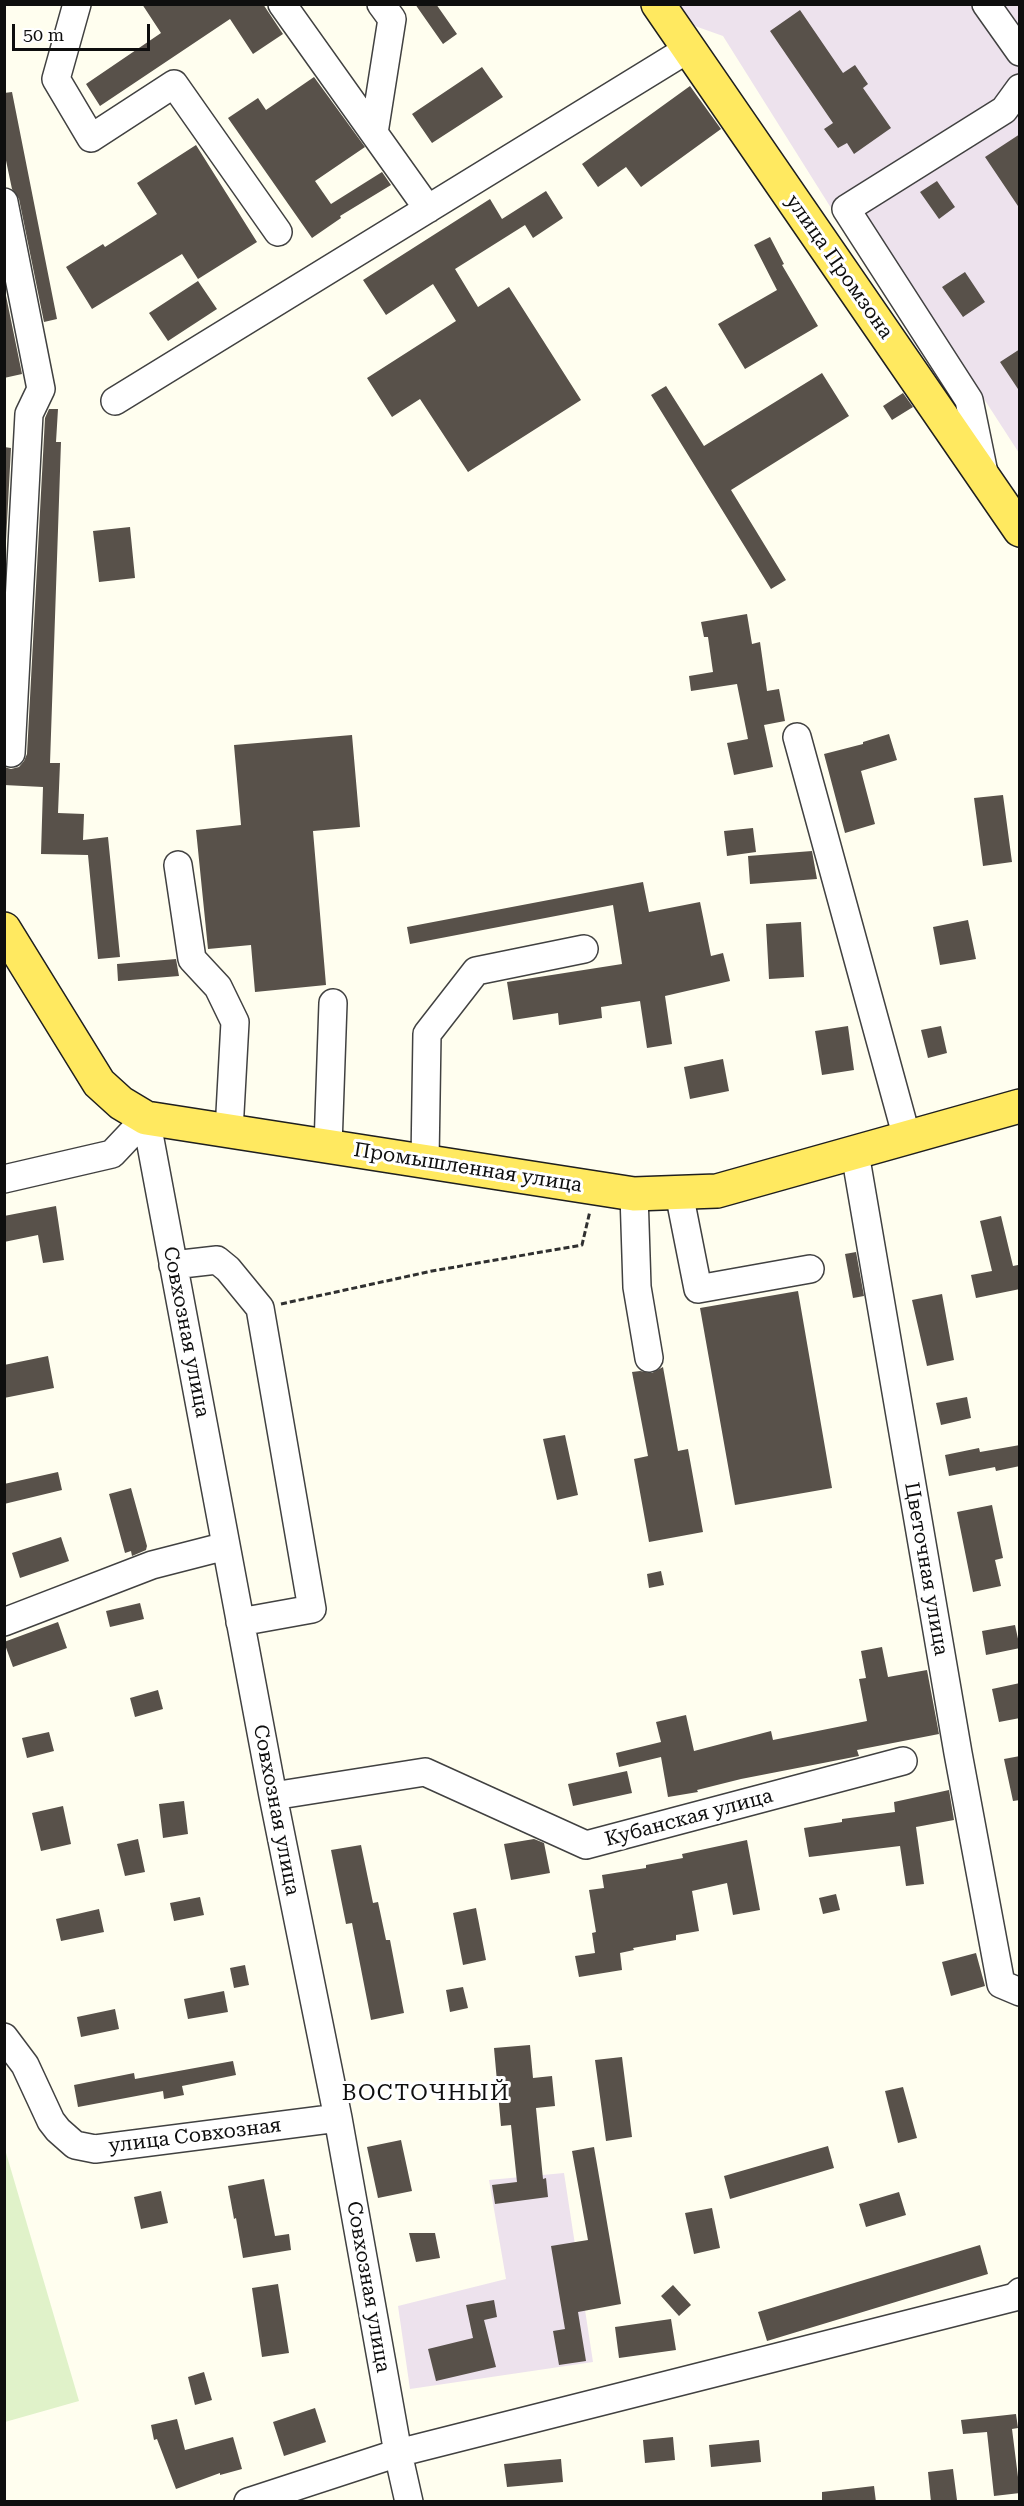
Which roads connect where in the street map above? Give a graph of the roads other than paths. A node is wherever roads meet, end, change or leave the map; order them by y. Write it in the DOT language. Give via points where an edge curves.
graph roads {
  1 [pos="77,4"];
  2 [pos="282,4"];
  3 [pos="381,4"];
  4 [pos="658,4"];
  5 [pos="986,4"];
  6 [pos="688,49"];
  7 [pos="1020,52"];
  8 [pos="1020,88"];
  9 [pos="374,133"];
  10 [pos="4,202"];
  11 [pos="428,209"];
  12 [pos="278,232"];
  13 [pos="115,401"];
  14 [pos="17,414"];
  15 [pos="985,480"];
  16 [pos="1020,530"];
  17 [pos="797,737"];
  18 [pos="11,753"];
  19 [pos="178,866"];
  20 [pos="4,929"];
  21 [pos="585,949"];
  22 [pos="333,1003"];
  23 [pos="1020,1106"];
  24 [pos="146,1118"];
  25 [pos="229,1131"];
  26 [pos="907,1138"];
  27 [pos="328,1146"];
  28 [pos="855,1154"];
  29 [pos="425,1161"];
  30 [pos="4,1179"];
  31 [pos="679,1193"];
  32 [pos="634,1194"];
  33 [pos="173,1265"];
  34 [pos="810,1269"];
  35 [pos="649,1358"];
  36 [pos="226,1545"];
  37 [pos="4,1622"];
  38 [pos="240,1622"];
  39 [pos="903,1761"];
  40 [pos="273,1796"];
  41 [pos="1010,1988"];
  42 [pos="4,2037"];
  43 [pos="338,2118"];
  44 [pos="1020,2292"];
  45 [pos="398,2453"];
  46 [pos="248,2502"];
  47 [pos="409,2502"];
  1 -- 12 [label="street" via="56,79 91,138 174,84"];
  2 -- 9 [label="street"];
  3 -- 9 [label="street" via="392,19"];
  4 -- 6 [label="main road, улица Промзона"];
  5 -- 7 [label="street"];
  6 -- 11 [label="street"];
  6 -- 15 [label="main road, улица Промзона"];
  8 -- 15 [label="street" via="1004,110 846,209 969,400"];
  9 -- 11 [label="street"];
  10 -- 14 [label="street" via="41,389"];
  11 -- 13 [label="street"];
  14 -- 18 [label="street"];
  15 -- 16 [label="main road, улица Промзона"];
  17 -- 26 [label="street"];
  19 -- 25 [label="street" via="192,959 218,987 235,1022"];
  20 -- 24 [label="main road, Промышленная улица" via="99,1083"];
  21 -- 29 [label="street" via="476,971 427,1034"];
  22 -- 27 [label="street"];
  23 -- 26 [label="main road, Промышленная улица"];
  24 -- 25 [label="main road, Промышленная улица"];
  24 -- 30 [label="street" via="112,1154"];
  24 -- 33 [label="street, Совхозная улица"];
  25 -- 27 [label="main road, Промышленная улица"];
  26 -- 28 [label="main road, Промышленная улица"];
  27 -- 29 [label="main road, Промышленная улица"];
  28 -- 31 [label="main road, Промышленная улица" via="717,1191"];
  28 -- 41 [label="street, Цветочная улица" via="958,1753"];
  29 -- 32 [label="main road, Промышленная улица"];
  31 -- 32 [label="main road, Промышленная улица"];
  31 -- 34 [label="street" via="698,1288"];
  32 -- 35 [label="street" via="637,1287"];
  33 -- 36 [label="street, Совхозная улица"];
  33 -- 38 [label="street" via="217,1260 260,1308 312,1609"];
  36 -- 37 [label="street" via="152,1565"];
  36 -- 38 [label="street, Совхозная улица"];
  38 -- 40 [label="street, Совхозная улица"];
  39 -- 40 [label="street, Кубанская улица" via="586,1845 425,1772"];
  40 -- 43 [label="street, Совхозная улица"];
  42 -- 43 [label="street, улица Совхозная" via="25,2065 51,2121 75,2145 95,2149"];
  43 -- 45 [label="street, Совхозная улица"];
  44 -- 45 [label="street" via="1004,2300"];
  45 -- 46 [label="street"];
  45 -- 47 [label="street, Совхозная улица"];
}
